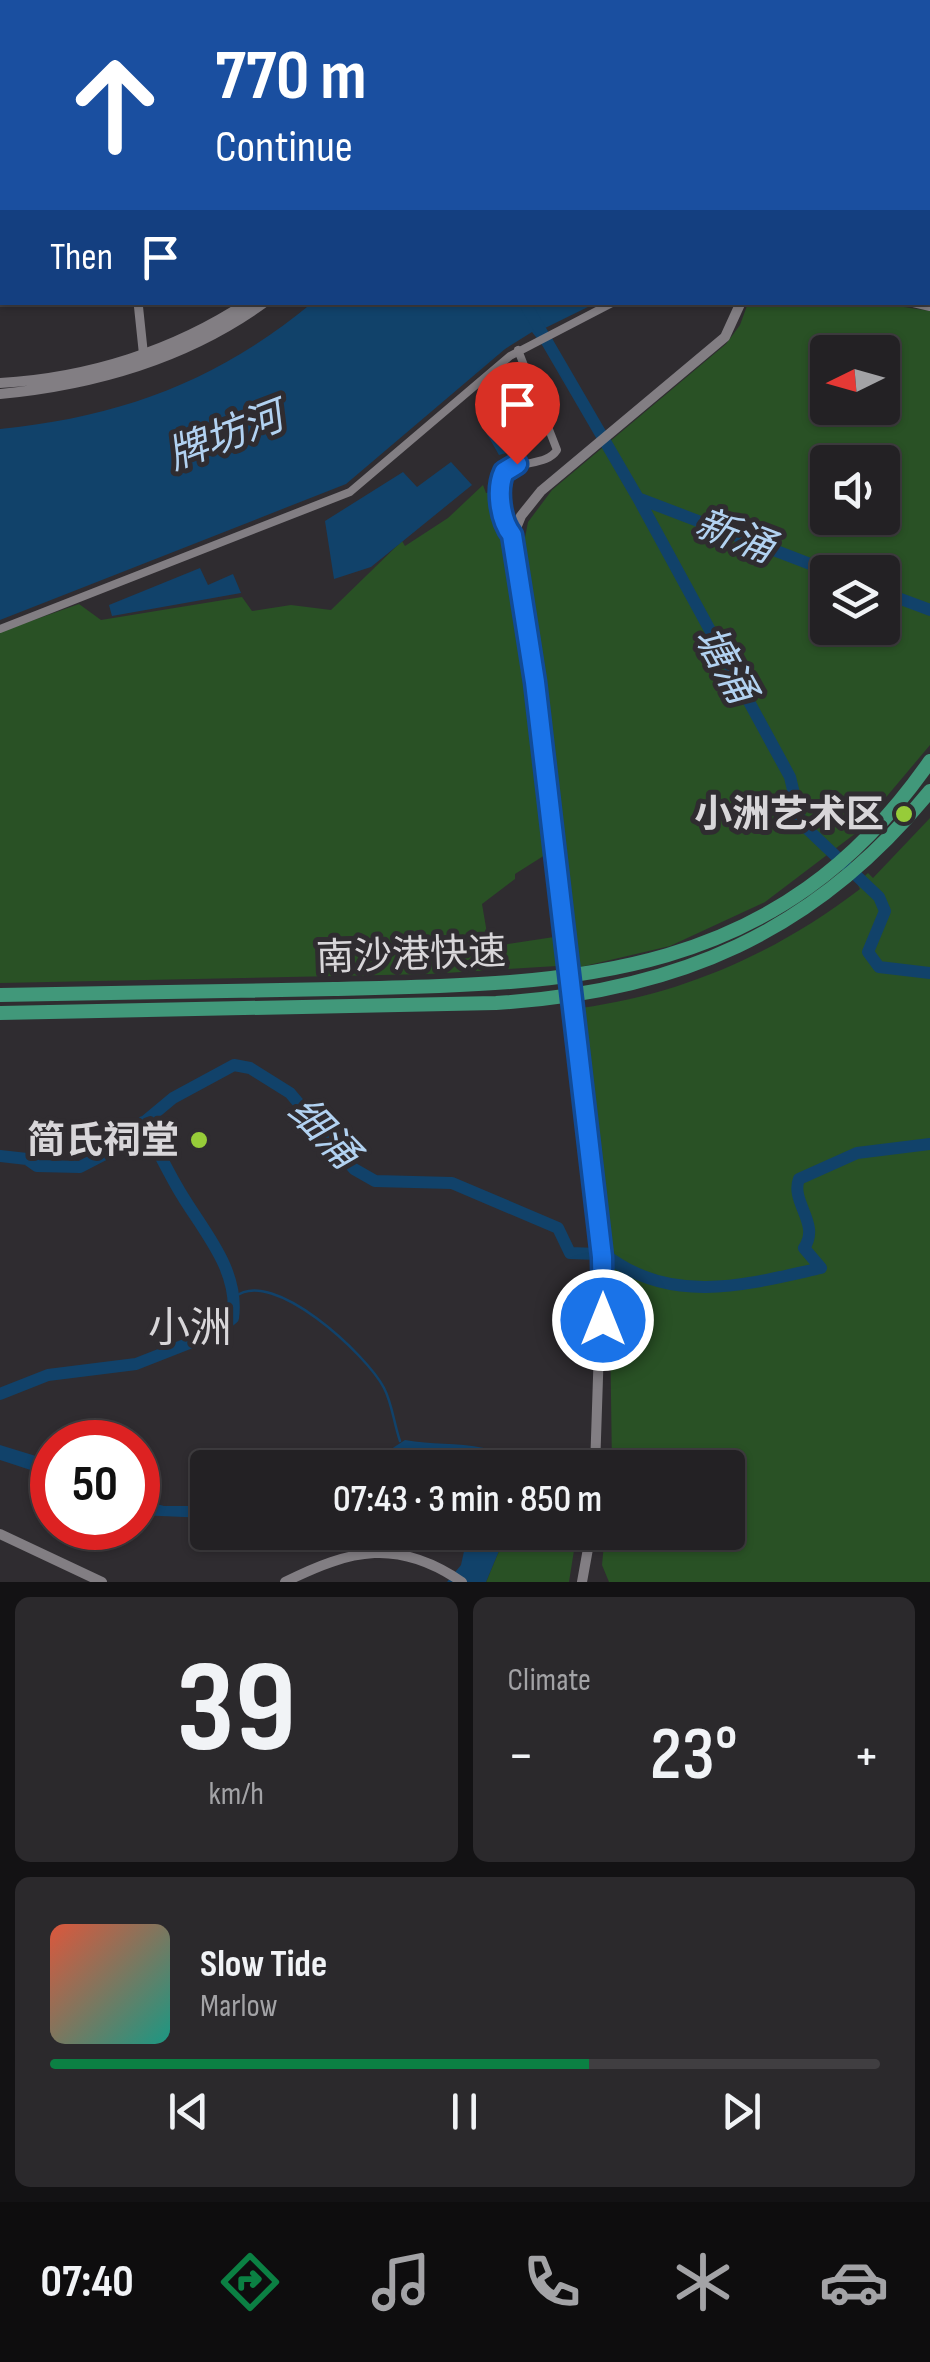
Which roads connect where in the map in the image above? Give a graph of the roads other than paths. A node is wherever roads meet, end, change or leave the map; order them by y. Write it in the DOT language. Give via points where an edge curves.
graph roads {
  1 [pos="138,305"];
  2 [pos="243,305"];
  3 [pos="260,305"];
  4 [pos="608,305"];
  5 [pos="740,305"];
  6 [pos="518,350"];
  7 [pos="144,359"];
  8 [pos="0,383"];
  9 [pos="0,394"];
  10 [pos="512,535"];
  11 [pos="0,629"];
  12 [pos="930,762"];
  13 [pos="930,791"];
  14 [pos="0,995"];
  15 [pos="0,1013"];
  16 [pos="596,1450"];
  17 [pos="0,1534"];
  18 [pos="588,1550"];
  19 [pos="102,1582"];
  20 [pos="284,1582"];
  21 [pos="462,1582"];
  22 [pos="582,1582"];
  1 -- 7 [label="street"];
  2 -- 7 [label="main road"];
  3 -- 7 [label="main road" via="206,338"];
  4 -- 6 [label="street"];
  5 -- 10 [label="main road" via="725,337 534,498"];
  6 -- 10 [label="street" via="557,450 502,475 499,488"];
  6 -- 11 [label="street" via="350,492"];
  7 -- 8 [label="main road"];
  7 -- 9 [label="main road" via="64,386"];
  10 -- 16 [label="main road" via="603,1262"];
  12 -- 14 [label="highway, 南沙港快速" via="868,835 793,896 705,943 634,966 545,982 469,986"];
  13 -- 15 [label="highway, 南沙港快速" via="870,858 792,918 720,956 642,983 560,998 464,1004"];
  17 -- 19 [label="main road"];
  18 -- 22 [label="main road"];
  20 -- 21 [label="main road" via="359,1552 410,1556"];
}
